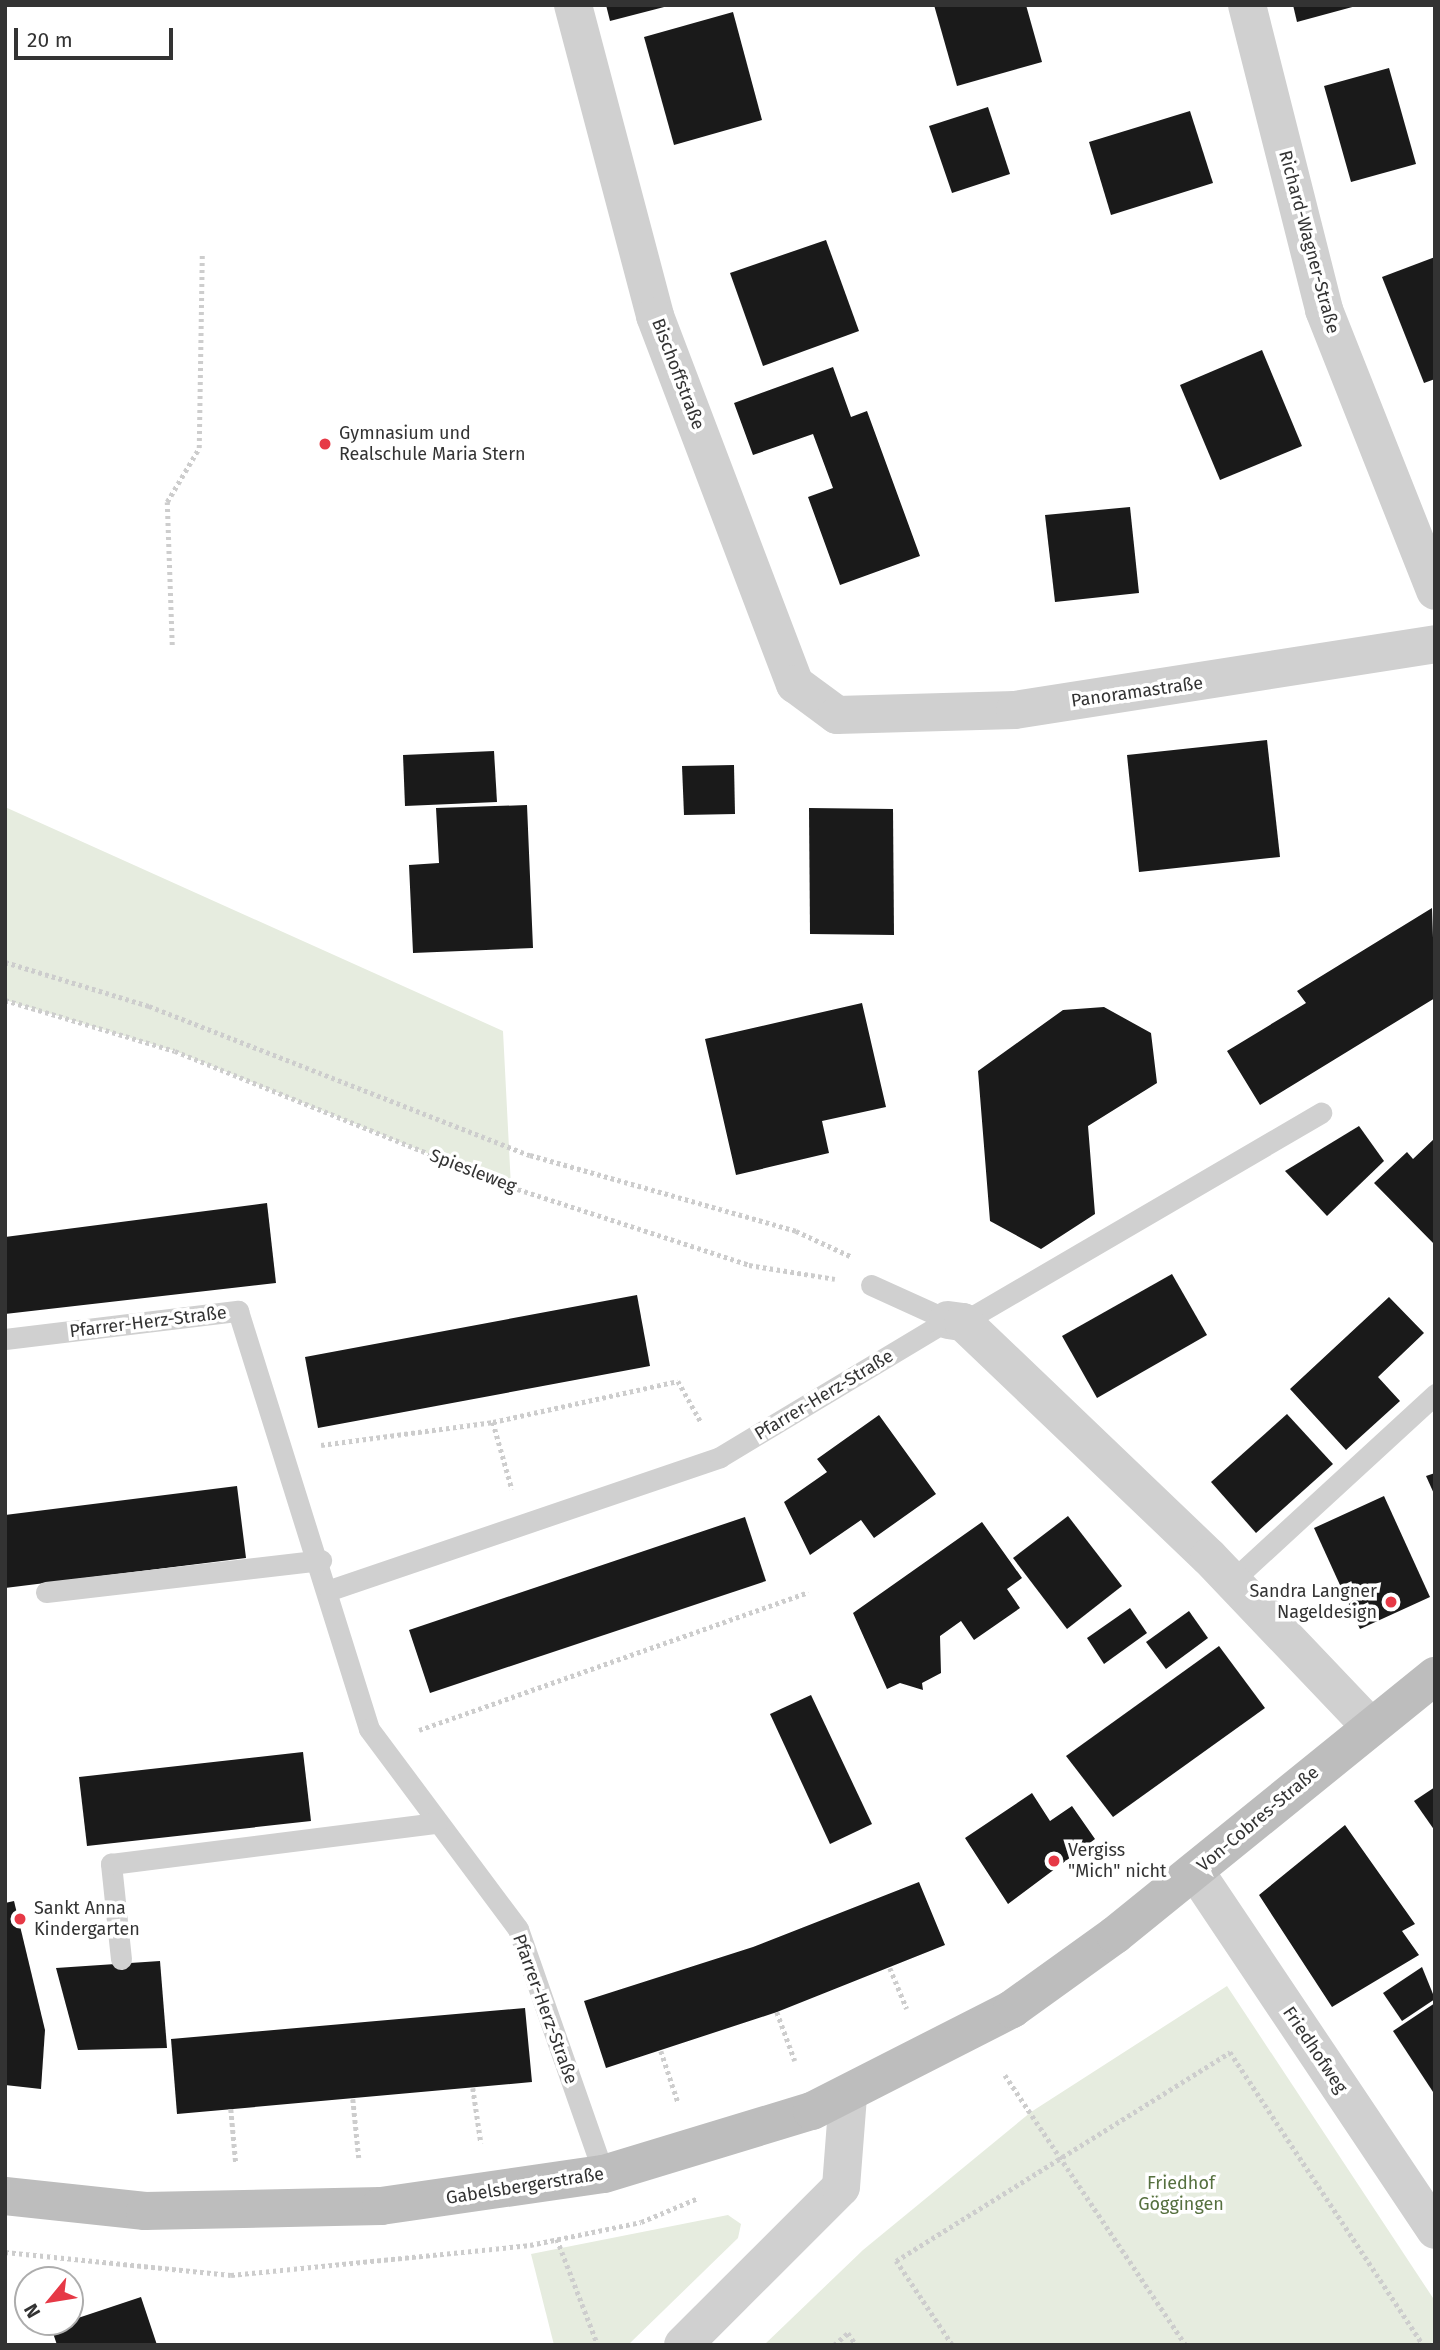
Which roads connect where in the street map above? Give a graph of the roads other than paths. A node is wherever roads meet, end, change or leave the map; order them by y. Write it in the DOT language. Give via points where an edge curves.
graph roads {
  1 [pos="573,5"];
  2 [pos="1247,5"];
  3 [pos="1435,591"];
  4 [pos="1435,644"];
  5 [pos="837,715"];
  6 [pos="1321,1113"];
  7 [pos="871,1285"];
  8 [pos="956,1321"];
  9 [pos="5,1339"];
  10 [pos="1435,1394"];
  11 [pos="321,1560"];
  12 [pos="1233,1580"];
  13 [pos="330,1591"];
  14 [pos="46,1592"];
  15 [pos="1435,1676"];
  16 [pos="1370,1726"];
  17 [pos="436,1823"];
  18 [pos="1195,1871"];
  19 [pos="121,1959"];
  20 [pos="1012,2009"];
  21 [pos="848,2096"];
  22 [pos="604,2174"];
  23 [pos="5,2196"];
  24 [pos="1435,2230"];
  25 [pos="683,2345"];
  1 -- 5 [label="street, Bischoffstraße" via="655,316 795,684"];
  2 -- 3 [label="street, Richard-Wagner-Straße" via="1325,310"];
  4 -- 5 [label="street, Panoramastraße" via="1015,710"];
  6 -- 8 [label="lane, Pfarrer-Herz-Straße"];
  7 -- 8 [label="lane"];
  8 -- 12 [label="street"];
  8 -- 13 [label="lane, Pfarrer-Herz-Straße" via="720,1457"];
  9 -- 11 [label="lane, Pfarrer-Herz-Straße" via="238,1311"];
  10 -- 12 [label="lane"];
  11 -- 13 [label="lane, Pfarrer-Herz-Straße"];
  11 -- 14 [label="lane"];
  12 -- 16 [label="street"];
  13 -- 17 [label="lane, Pfarrer-Herz-Straße" via="378,1744"];
  15 -- 16 [label="street, Von-Cobres-Straße"];
  16 -- 18 [label="street, Von-Cobres-Straße"];
  17 -- 19 [label="lane" via="111,1864"];
  17 -- 22 [label="lane, Pfarrer-Herz-Straße" via="518,1929"];
  18 -- 20 [label="street, Von-Cobres-Straße"];
  18 -- 24 [label="street, Friedhofweg"];
  20 -- 21 [label="street, Gabelsbergerstraße"];
  21 -- 22 [label="street, Gabelsbergerstraße" via="694,2151"];
  21 -- 25 [label="street" via="841,2187"];
  22 -- 23 [label="street, Gabelsbergerstraße" via="487,2194 309,2211 145,2211"];
}
